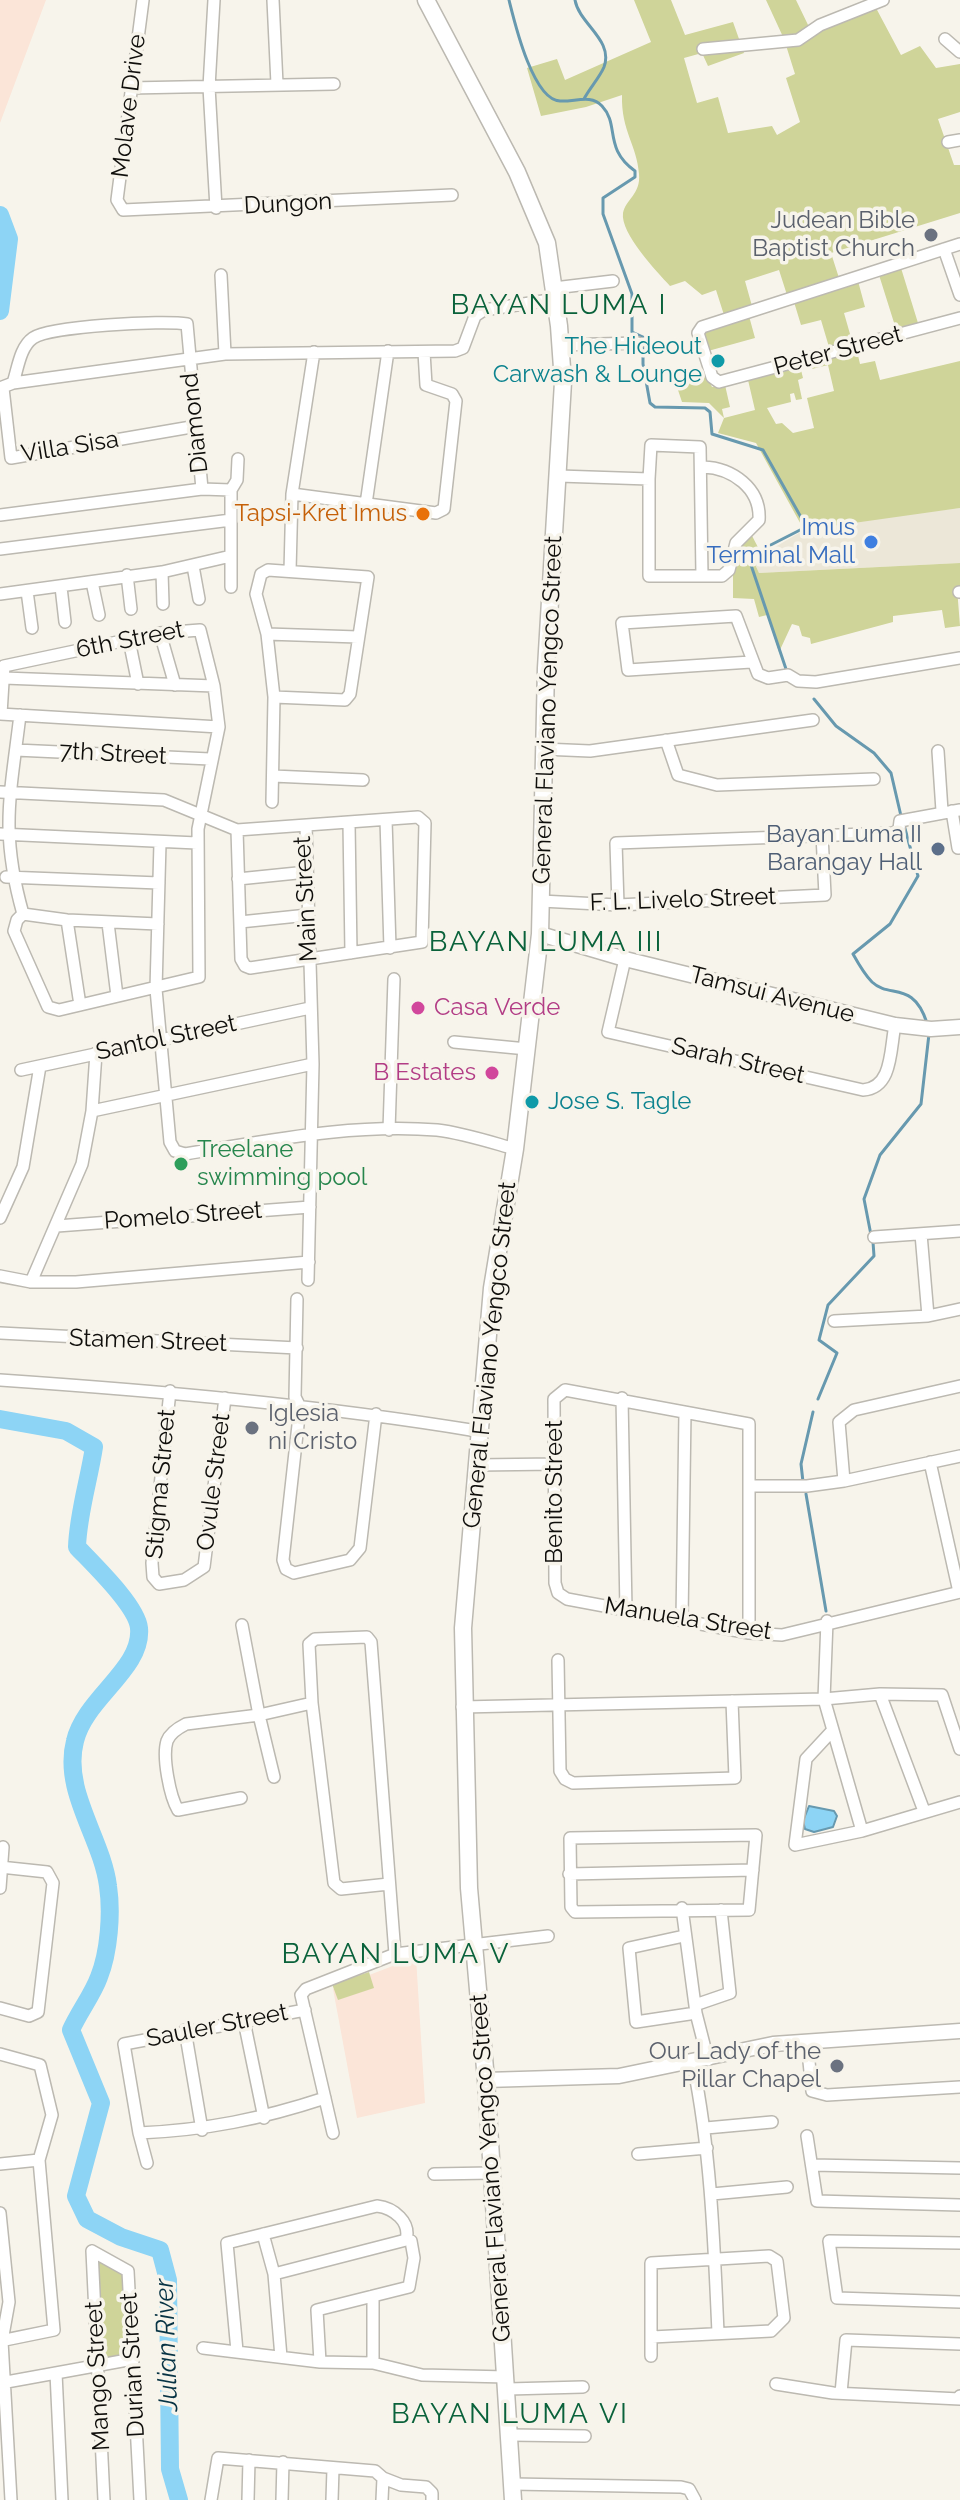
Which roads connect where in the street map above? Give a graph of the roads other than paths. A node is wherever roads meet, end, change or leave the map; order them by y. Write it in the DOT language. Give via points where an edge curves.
graph roads {
  1 [pos="143,0"];
  2 [pos="214,0"];
  3 [pos="273,0"];
  4 [pos="426,0"];
  5 [pos="883,0"];
  6 [pos="945,39"];
  7 [pos="703,49"];
  8 [pos="960,52"];
  9 [pos="277,84"];
  10 [pos="334,84"];
  11 [pos="209,87"];
  12 [pos="130,88"];
  13 [pos="452,195"];
  14 [pos="216,208"];
  15 [pos="123,210"];
  16 [pos="960,244"];
  17 [pos="944,249"];
  18 [pos="221,275"];
  19 [pos="613,281"];
  20 [pos="555,294"];
  21 [pos="960,295"];
  22 [pos="960,318"];
  23 [pos="638,343"];
  24 [pos="560,345"];
  25 [pos="388,351"];
  26 [pos="314,352"];
  27 [pos="424,352"];
  28 [pos="225,354"];
  29 [pos="189,357"];
  30 [pos="5,386"];
  31 [pos="197,426"];
  32 [pos="6,459"];
  33 [pos="238,459"];
  34 [pos="703,467"];
  35 [pos="559,476"];
  36 [pos="649,479"];
  37 [pos="202,489"];
  38 [pos="231,490"];
  39 [pos="292,494"];
  40 [pos="366,504"];
  41 [pos="0,515"];
  42 [pos="231,520"];
  43 [pos="0,549"];
  44 [pos="231,556"];
  45 [pos="193,566"];
  46 [pos="290,571"];
  47 [pos="162,572"];
  48 [pos="127,575"];
  49 [pos="702,576"];
  50 [pos="92,582"];
  51 [pos="61,587"];
  52 [pos="231,587"];
  53 [pos="27,591"];
  54 [pos="0,594"];
  55 [pos="199,599"];
  56 [pos="163,604"];
  57 [pos="131,609"];
  58 [pos="99,615"];
  59 [pos="65,622"];
  60 [pos="32,628"];
  61 [pos="160,633"];
  62 [pos="267,634"];
  63 [pos="358,637"];
  64 [pos="129,640"];
  65 [pos="960,658"];
  66 [pos="37,660"];
  67 [pos="751,662"];
  68 [pos="4,678"];
  69 [pos="34,679"];
  70 [pos="138,684"];
  71 [pos="175,685"];
  72 [pos="214,686"];
  73 [pos="274,697"];
  74 [pos="0,714"];
  75 [pos="20,715"];
  76 [pos="813,720"];
  77 [pos="219,727"];
  78 [pos="666,740"];
  79 [pos="543,749"];
  80 [pos="16,750"];
  81 [pos="938,751"];
  82 [pos="210,759"];
  83 [pos="273,776"];
  84 [pos="874,779"];
  85 [pos="363,780"];
  86 [pos="4,792"];
  87 [pos="272,802"];
  88 [pos="951,811"];
  89 [pos="199,812"];
  90 [pos="386,820"];
  91 [pos="349,823"];
  92 [pos="306,826"];
  93 [pos="237,830"];
  94 [pos="0,834"];
  95 [pos="822,835"];
  96 [pos="160,843"];
  97 [pos="197,843"];
  98 [pos="959,852"];
  99 [pos="307,872"];
  100 [pos="6,877"];
  101 [pos="238,879"];
  102 [pos="159,883"];
  103 [pos="541,901"];
  104 [pos="618,905"];
  105 [pos="23,914"];
  106 [pos="308,915"];
  107 [pos="67,920"];
  108 [pos="240,922"];
  109 [pos="108,923"];
  110 [pos="158,924"];
  111 [pos="540,934"];
  112 [pos="390,948"];
  113 [pos="351,953"];
  114 [pos="309,959"];
  115 [pos="625,959"];
  116 [pos="394,979"];
  117 [pos="156,989"];
  118 [pos="117,996"];
  119 [pos="80,1005"];
  120 [pos="310,1008"];
  121 [pos="895,1025"];
  122 [pos="960,1027"];
  123 [pos="162,1037"];
  124 [pos="454,1042"];
  125 [pos="527,1049"];
  126 [pos="96,1053"];
  127 [pos="313,1064"];
  128 [pos="40,1066"];
  129 [pos="21,1070"];
  130 [pos="167,1097"];
  131 [pos="92,1111"];
  132 [pos="389,1130"];
  133 [pos="310,1134"];
  134 [pos="515,1149"];
  135 [pos="310,1207"];
  136 [pos="0,1218"];
  137 [pos="57,1226"];
  138 [pos="960,1231"];
  139 [pos="921,1234"];
  140 [pos="874,1237"];
  141 [pos="309,1262"];
  142 [pos="0,1276"];
  143 [pos="308,1280"];
  144 [pos="31,1282"];
  145 [pos="297,1299"];
  146 [pos="960,1309"];
  147 [pos="928,1316"];
  148 [pos="834,1321"];
  149 [pos="0,1333"];
  150 [pos="297,1348"];
  151 [pos="0,1380"];
  152 [pos="960,1386"];
  153 [pos="170,1391"];
  154 [pos="225,1398"];
  155 [pos="622,1398"];
  156 [pos="300,1407"];
  157 [pos="685,1412"];
  158 [pos="376,1414"];
  159 [pos="477,1431"];
  160 [pos="960,1456"];
  161 [pos="930,1462"];
  162 [pos="556,1464"];
  163 [pos="477,1465"];
  164 [pos="844,1481"];
  165 [pos="751,1486"];
  166 [pos="204,1567"];
  167 [pos="960,1592"];
  168 [pos="558,1593"];
  169 [pos="626,1610"];
  170 [pos="682,1620"];
  171 [pos="827,1621"];
  172 [pos="242,1625"];
  173 [pos="749,1633"];
  174 [pos="558,1660"];
  175 [pos="880,1694"];
  176 [pos="824,1699"];
  177 [pos="732,1701"];
  178 [pos="312,1703"];
  179 [pos="560,1705"];
  180 [pos="462,1707"];
  181 [pos="259,1715"];
  182 [pos="832,1731"];
  183 [pos="960,1749"];
  184 [pos="274,1777"];
  185 [pos="241,1798"];
  186 [pos="960,1802"];
  187 [pos="924,1811"];
  188 [pos="862,1831"];
  189 [pos="3,1847"];
  190 [pos="1,1867"];
  191 [pos="753,1870"];
  192 [pos="569,1874"];
  193 [pos="389,1884"];
  194 [pos="0,1888"];
  195 [pos="682,1908"];
  196 [pos="721,1910"];
  197 [pos="548,1936"];
  198 [pos="684,1936"];
  199 [pos="473,1942"];
  200 [pos="395,1954"];
  201 [pos="0,2008"];
  202 [pos="695,2009"];
  203 [pos="305,2010"];
  204 [pos="244,2021"];
  205 [pos="185,2030"];
  206 [pos="960,2031"];
  207 [pos="807,2042"];
  208 [pos="0,2054"];
  209 [pos="708,2060"];
  210 [pos="693,2064"];
  211 [pos="486,2080"];
  212 [pos="960,2087"];
  213 [pos="325,2098"];
  214 [pos="264,2118"];
  215 [pos="772,2122"];
  216 [pos="706,2128"];
  217 [pos="202,2130"];
  218 [pos="139,2133"];
  219 [pos="333,2133"];
  220 [pos="807,2136"];
  221 [pos="707,2148"];
  222 [pos="638,2154"];
  223 [pos="39,2160"];
  224 [pos="147,2163"];
  225 [pos="0,2164"];
  226 [pos="812,2165"];
  227 [pos="960,2168"];
  228 [pos="491,2173"];
  229 [pos="434,2174"];
  230 [pos="787,2187"];
  231 [pos="712,2194"];
  232 [pos="960,2205"];
  233 [pos="0,2213"];
  234 [pos="263,2234"];
  235 [pos="406,2240"];
  236 [pos="960,2243"];
  237 [pos="92,2251"];
  238 [pos="715,2258"];
  239 [pos="274,2274"];
  240 [pos="373,2296"];
  241 [pos="960,2302"];
  242 [pos="718,2333"];
  243 [pos="652,2337"];
  244 [pos="1,2341"];
  245 [pos="960,2344"];
  246 [pos="203,2348"];
  247 [pos="237,2351"];
  248 [pos="651,2356"];
  249 [pos="281,2357"];
  250 [pos="133,2359"];
  251 [pos="320,2362"];
  252 [pos="373,2363"];
  253 [pos="97,2366"];
  254 [pos="56,2373"];
  255 [pos="2,2383"];
  256 [pos="507,2383"];
  257 [pos="776,2384"];
  258 [pos="583,2387"];
  259 [pos="841,2393"];
  260 [pos="960,2396"];
  261 [pos="510,2435"];
  262 [pos="585,2436"];
  263 [pos="4,2440"];
  264 [pos="249,2460"];
  265 [pos="283,2462"];
  266 [pos="333,2469"];
  267 [pos="383,2478"];
  268 [pos="5,2481"];
  269 [pos="513,2492"];
  270 [pos="11,2500"];
  271 [pos="62,2500"];
  272 [pos="104,2500"];
  273 [pos="140,2500"];
  274 [pos="211,2500"];
  275 [pos="248,2500"];
  276 [pos="282,2500"];
  277 [pos="332,2500"];
  278 [pos="382,2500"];
  279 [pos="432,2500"];
  280 [pos="695,2500"];
  1 -- 12 [label="street, Molave Drive"];
  2 -- 11 [label="street"];
  3 -- 9 [label="street"];
  4 -- 20 [label="main road, General Flaviano Yengco Street" via="525,189 547,243"];
  5 -- 7 [label="street" via="820,25 798,40"];
  6 -- 8 [label="street"];
  9 -- 10 [label="street"];
  9 -- 11 [label="street"];
  11 -- 12 [label="street"];
  11 -- 14 [label="street"];
  12 -- 15 [label="street, Molave Drive" via="117,200"];
  13 -- 14 [label="street, Dungon"];
  14 -- 15 [label="street, Dungon"];
  16 -- 17 [label="street"];
  17 -- 21 [label="street"];
  17 -- 22 [label="street, Peter Street" via="699,330 716,381"];
  18 -- 28 [label="street"];
  19 -- 20 [label="street"];
  20 -- 24 [label="main road, General Flaviano Yengco Street"];
  20 -- 27 [label="street" via="484,310 475,316 463,348"];
  23 -- 24 [label="street"];
  24 -- 35 [label="main road, General Flaviano Yengco Street"];
  25 -- 26 [label="street"];
  25 -- 27 [label="street"];
  25 -- 40 [label="street"];
  26 -- 28 [label="street"];
  26 -- 39 [label="street"];
  27 -- 40 [label="street" via="426,385 452,394 456,401 444,509 436,513"];
  28 -- 29 [label="street"];
  29 -- 30 [label="street"];
  29 -- 30 [label="street, Diamond" via="188,326 183,322 64,329 34,337"];
  29 -- 31 [label="street, Diamond"];
  30 -- 32 [label="street, Villa Sisa"];
  31 -- 32 [label="street, Villa Sisa"];
  31 -- 37 [label="street, Diamond"];
  33 -- 38 [label="street"];
  34 -- 36 [label="street" via="700,447 651,445"];
  34 -- 49 [label="street"];
  34 -- 49 [label="street" via="727,470 740,479 760,516 736,543 726,573"];
  35 -- 36 [label="street"];
  35 -- 79 [label="main road, General Flaviano Yengco Street"];
  36 -- 49 [label="street" via="649,576"];
  37 -- 38 [label="street"];
  37 -- 41 [label="street"];
  38 -- 42 [label="street"];
  39 -- 40 [label="street"];
  39 -- 46 [label="street"];
  42 -- 43 [label="street"];
  42 -- 44 [label="street"];
  44 -- 45 [label="street"];
  44 -- 52 [label="street"];
  45 -- 47 [label="street"];
  45 -- 55 [label="street"];
  46 -- 62 [label="street" via="261,574 256,594"];
  46 -- 63 [label="street" via="368,577"];
  47 -- 48 [label="street"];
  47 -- 56 [label="street"];
  48 -- 50 [label="street"];
  48 -- 57 [label="street"];
  50 -- 51 [label="street"];
  50 -- 58 [label="street"];
  51 -- 53 [label="street"];
  51 -- 59 [label="street"];
  53 -- 54 [label="street"];
  53 -- 60 [label="street"];
  61 -- 64 [label="street, 6th Street"];
  61 -- 71 [label="street"];
  61 -- 72 [label="street, 6th Street" via="198,627"];
  62 -- 63 [label="street"];
  62 -- 73 [label="street"];
  63 -- 73 [label="street" via="345,700"];
  64 -- 66 [label="street, 6th Street"];
  64 -- 70 [label="street"];
  65 -- 67 [label="street" via="816,682 782,674 762,677"];
  66 -- 68 [label="street, 6th Street" via="4,666"];
  66 -- 69 [label="street"];
  67 -- 67 [label="street" via="736,616 622,623 628,670"];
  68 -- 69 [label="street"];
  68 -- 74 [label="street"];
  69 -- 70 [label="street"];
  70 -- 71 [label="street"];
  71 -- 72 [label="street"];
  72 -- 77 [label="street, 6th Street"];
  73 -- 83 [label="street"];
  74 -- 75 [label="street"];
  75 -- 77 [label="street"];
  75 -- 80 [label="street"];
  76 -- 78 [label="street"];
  77 -- 82 [label="street, 6th Street"];
  78 -- 79 [label="street" via="590,751"];
  78 -- 84 [label="street" via="678,775 717,785"];
  79 -- 103 [label="main road, General Flaviano Yengco Street"];
  80 -- 82 [label="street, 7th Street"];
  80 -- 86 [label="street"];
  81 -- 88 [label="street"];
  82 -- 89 [label="street, 6th Street"];
  83 -- 85 [label="street"];
  83 -- 87 [label="street"];
  86 -- 89 [label="street, Main Street" via="164,800"];
  86 -- 94 [label="street"];
  88 -- 95 [label="street" via="900,821 894,833"];
  88 -- 98 [label="street"];
  89 -- 93 [label="street, Main Street"];
  89 -- 97 [label="street, 6th Street"];
  90 -- 91 [label="street"];
  90 -- 112 [label="street"];
  90 -- 112 [label="street" via="418,817 425,823 424,938 419,944"];
  91 -- 92 [label="street"];
  91 -- 113 [label="street"];
  92 -- 93 [label="street, Main Street"];
  92 -- 99 [label="street, Main Street"];
  93 -- 101 [label="street"];
  94 -- 96 [label="street"];
  94 -- 100 [label="street"];
  95 -- 104 [label="street, F. L. Livelo Street" via="825,895"];
  95 -- 104 [label="street" via="616,843"];
  96 -- 97 [label="street"];
  96 -- 102 [label="street"];
  97 -- 117 [label="street, 6th Street" via="201,972 194,980"];
  99 -- 101 [label="street"];
  99 -- 106 [label="street, Main Street"];
  100 -- 102 [label="street"];
  100 -- 105 [label="street"];
  101 -- 108 [label="street"];
  102 -- 110 [label="street"];
  103 -- 104 [label="street, F. L. Livelo Street"];
  103 -- 111 [label="main road, General Flaviano Yengco Street"];
  105 -- 107 [label="street"];
  105 -- 119 [label="street" via="14,931 42,999 59,1010"];
  106 -- 108 [label="street"];
  106 -- 114 [label="street, Main Street"];
  107 -- 109 [label="street"];
  107 -- 119 [label="street"];
  108 -- 114 [label="street" via="245,966"];
  109 -- 110 [label="street"];
  109 -- 118 [label="street"];
  110 -- 117 [label="street"];
  111 -- 115 [label="street, Tamsui Avenue"];
  111 -- 125 [label="main road, General Flaviano Yengco Street"];
  112 -- 113 [label="street"];
  113 -- 114 [label="street"];
  114 -- 120 [label="street, Main Street"];
  115 -- 121 [label="street, Tamsui Avenue"];
  115 -- 121 [label="street, Sarah Street" via="608,1032 863,1090 876,1089 884,1081"];
  116 -- 132 [label="street"];
  117 -- 118 [label="street"];
  117 -- 123 [label="street"];
  118 -- 119 [label="street"];
  120 -- 123 [label="street, Santol Street"];
  120 -- 127 [label="street, Main Street"];
  121 -- 122 [label="street, Tamsui Avenue"];
  123 -- 126 [label="street, Santol Street"];
  123 -- 130 [label="street"];
  124 -- 125 [label="street"];
  125 -- 134 [label="main road, General Flaviano Yengco Street"];
  126 -- 128 [label="street, Santol Street"];
  126 -- 131 [label="street"];
  127 -- 130 [label="street"];
  127 -- 133 [label="street, Main Street"];
  128 -- 129 [label="street, Santol Street"];
  128 -- 136 [label="street" via="23,1167"];
  130 -- 131 [label="street"];
  130 -- 133 [label="street" via="170,1142 179,1153"];
  131 -- 137 [label="street" via="82,1164"];
  132 -- 133 [label="street"];
  132 -- 134 [label="street" via="440,1131"];
  133 -- 135 [label="street, Main Street"];
  134 -- 159 [label="main road, General Flaviano Yengco Street"];
  135 -- 137 [label="street, Pomelo Street"];
  135 -- 141 [label="street, Main Street"];
  137 -- 144 [label="street"];
  138 -- 139 [label="street"];
  139 -- 140 [label="street"];
  139 -- 147 [label="street"];
  141 -- 143 [label="street, Main Street"];
  141 -- 144 [label="street"];
  142 -- 144 [label="street"];
  145 -- 150 [label="street"];
  146 -- 147 [label="street"];
  147 -- 148 [label="street"];
  149 -- 150 [label="street, Stamen Street"];
  150 -- 156 [label="street" via="295,1397"];
  151 -- 153 [label="street"];
  152 -- 164 [label="street" via="854,1410 839,1422"];
  153 -- 154 [label="street"];
  153 -- 166 [label="street, Stigma Street" via="153,1577 159,1584 171,1584"];
  154 -- 156 [label="street"];
  154 -- 166 [label="street, Ovule Street"];
  155 -- 157 [label="street"];
  155 -- 162 [label="street, Benito Street" via="559,1392 554,1399"];
  155 -- 169 [label="street"];
  156 -- 158 [label="street"];
  156 -- 158 [label="street" via="283,1560 294,1573 350,1560 360,1548"];
  157 -- 165 [label="street" via="749,1424"];
  157 -- 170 [label="street"];
  158 -- 159 [label="street"];
  159 -- 163 [label="main road, General Flaviano Yengco Street"];
  160 -- 161 [label="street"];
  161 -- 164 [label="street"];
  161 -- 167 [label="street"];
  162 -- 163 [label="street"];
  162 -- 168 [label="street, Benito Street"];
  163 -- 180 [label="main road, General Flaviano Yengco Street"];
  164 -- 165 [label="street"];
  165 -- 173 [label="street"];
  167 -- 171 [label="street, Manuela Street"];
  168 -- 169 [label="street, Manuela Street"];
  169 -- 170 [label="street, Manuela Street"];
  170 -- 173 [label="street, Manuela Street"];
  171 -- 173 [label="street, Manuela Street" via="782,1635"];
  171 -- 176 [label="street"];
  172 -- 181 [label="street"];
  174 -- 179 [label="street"];
  175 -- 176 [label="street"];
  175 -- 183 [label="street" via="942,1695"];
  175 -- 187 [label="street"];
  176 -- 177 [label="street"];
  176 -- 182 [label="street"];
  177 -- 179 [label="street"];
  177 -- 179 [label="street" via="735,1778 573,1783 560,1771"];
  178 -- 181 [label="street"];
  178 -- 193 [label="street" via="334,1883 341,1889"];
  178 -- 193 [label="street" via="311,1640 370,1638"];
  179 -- 180 [label="street"];
  180 -- 199 [label="main road, General Flaviano Yengco Street"];
  181 -- 184 [label="street"];
  181 -- 185 [label="street" via="186,1724 167,1742 178,1810"];
  182 -- 188 [label="street"];
  182 -- 188 [label="street" via="806,1759 795,1845"];
  186 -- 187 [label="street"];
  187 -- 188 [label="street"];
  189 -- 190 [label="street"];
  190 -- 194 [label="street"];
  190 -- 201 [label="street" via="47,1872 53,1883 38,2012 29,2016"];
  191 -- 192 [label="street"];
  191 -- 192 [label="street" via="756,1835 577,1836 570,1838"];
  191 -- 196 [label="street" via="749,1910"];
  192 -- 195 [label="street" via="575,1912"];
  193 -- 200 [label="street"];
  195 -- 196 [label="street"];
  195 -- 198 [label="street"];
  196 -- 202 [label="street" via="730,1993"];
  197 -- 199 [label="street, Sauler Street"];
  198 -- 202 [label="street"];
  198 -- 202 [label="street" via="629,1948 636,2022"];
  199 -- 200 [label="street, Sauler Street"];
  199 -- 211 [label="main road, General Flaviano Yengco Street"];
  200 -- 203 [label="street, Sauler Street" via="306,1989 301,1995"];
  202 -- 209 [label="street"];
  203 -- 204 [label="street, Sauler Street"];
  203 -- 213 [label="street"];
  204 -- 205 [label="street, Sauler Street"];
  204 -- 214 [label="street"];
  205 -- 217 [label="street"];
  205 -- 218 [label="street, Sauler Street" via="124,2044"];
  206 -- 207 [label="street"];
  207 -- 209 [label="street" via="773,2044"];
  207 -- 212 [label="street" via="812,2091 827,2095"];
  208 -- 223 [label="street" via="35,2062 42,2069 52,2115"];
  209 -- 210 [label="street"];
  210 -- 211 [label="street" via="619,2076"];
  210 -- 216 [label="street"];
  211 -- 228 [label="main road, General Flaviano Yengco Street"];
  213 -- 214 [label="street"];
  213 -- 219 [label="street"];
  214 -- 217 [label="street"];
  215 -- 216 [label="street"];
  216 -- 221 [label="street"];
  217 -- 218 [label="street"];
  218 -- 224 [label="street"];
  220 -- 226 [label="street"];
  221 -- 222 [label="street"];
  221 -- 231 [label="street"];
  223 -- 225 [label="street"];
  223 -- 244 [label="street" via="54,2330"];
  226 -- 227 [label="street"];
  226 -- 232 [label="street" via="817,2201"];
  228 -- 229 [label="street"];
  228 -- 256 [label="main road, General Flaviano Yengco Street"];
  230 -- 231 [label="street"];
  231 -- 238 [label="street"];
  233 -- 244 [label="street" via="9,2302"];
  234 -- 235 [label="street" via="377,2206 397,2213 407,2229"];
  234 -- 239 [label="street"];
  234 -- 247 [label="street" via="227,2243"];
  235 -- 239 [label="street"];
  235 -- 240 [label="street" via="411,2241 414,2258 409,2287"];
  236 -- 241 [label="street" via="829,2241 828,2255 837,2298"];
  237 -- 250 [label="street, Durian Street" via="128,2271"];
  237 -- 253 [label="street, Mango Street"];
  238 -- 242 [label="street"];
  238 -- 242 [label="street" via="769,2256 777,2261 784,2318 771,2331"];
  238 -- 243 [label="street" via="651,2263"];
  239 -- 249 [label="street"];
  240 -- 251 [label="street" via="317,2310"];
  240 -- 252 [label="street"];
  242 -- 243 [label="street"];
  243 -- 248 [label="street"];
  244 -- 255 [label="street"];
  245 -- 259 [label="street" via="846,2340"];
  246 -- 247 [label="street"];
  247 -- 249 [label="street"];
  249 -- 251 [label="street"];
  250 -- 253 [label="street"];
  250 -- 273 [label="street, Durian Street"];
  251 -- 252 [label="street"];
  252 -- 256 [label="street" via="422,2375"];
  253 -- 254 [label="street"];
  253 -- 272 [label="street, Mango Street"];
  254 -- 255 [label="street"];
  254 -- 271 [label="street"];
  255 -- 263 [label="street"];
  256 -- 258 [label="street"];
  256 -- 261 [label="main road, General Flaviano Yengco Street"];
  257 -- 259 [label="street"];
  259 -- 260 [label="street"];
  261 -- 262 [label="street"];
  261 -- 269 [label="main road, General Flaviano Yengco Street"];
  263 -- 268 [label="street"];
  264 -- 265 [label="street"];
  264 -- 274 [label="street" via="218,2458"];
  264 -- 275 [label="street"];
  265 -- 266 [label="street"];
  265 -- 276 [label="street"];
  266 -- 267 [label="street" via="375,2471"];
  266 -- 277 [label="street"];
  267 -- 278 [label="street"];
  267 -- 279 [label="street" via="426,2487"];
  268 -- 270 [label="street"];
  269 -- 280 [label="street" via="681,2487"];
}
